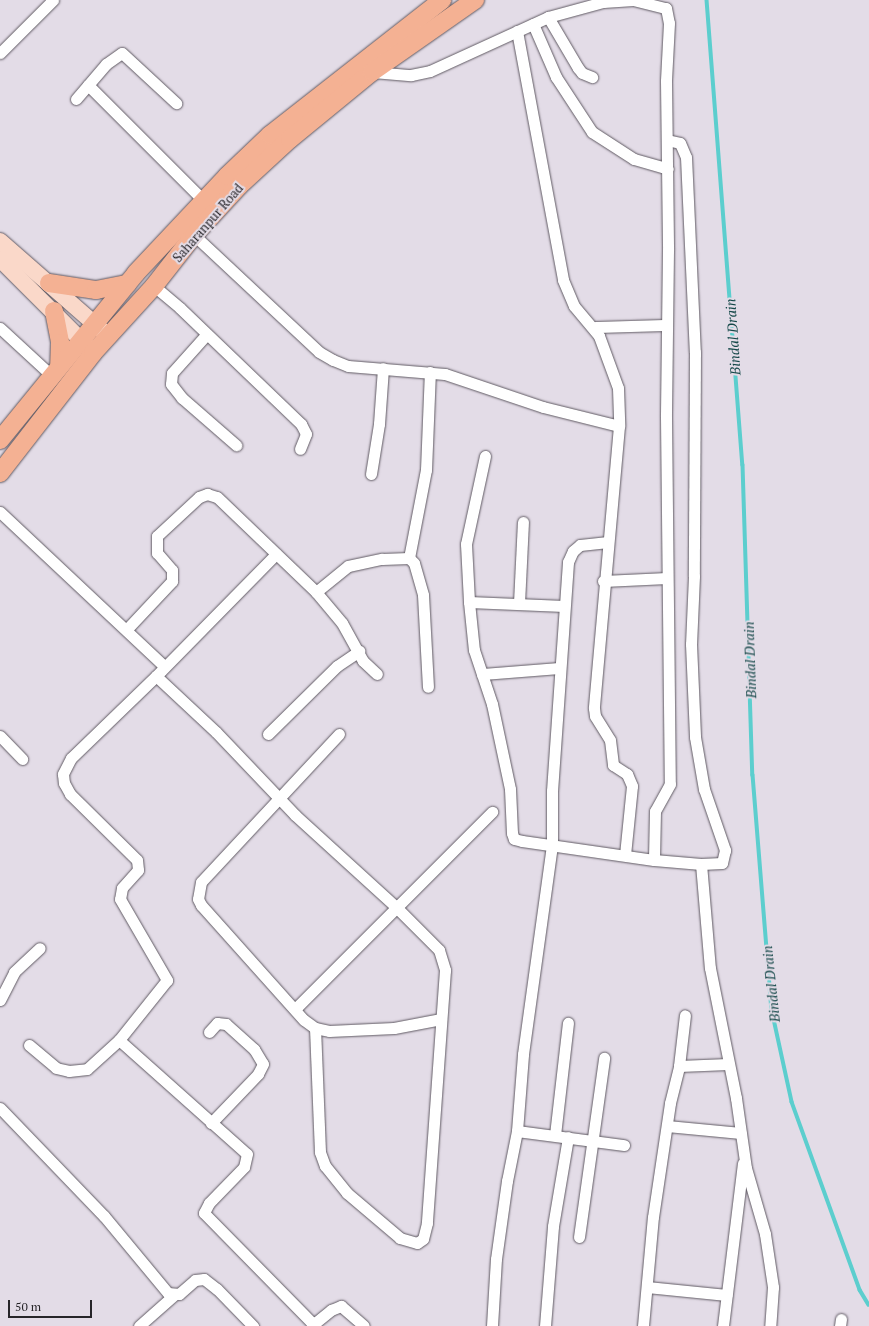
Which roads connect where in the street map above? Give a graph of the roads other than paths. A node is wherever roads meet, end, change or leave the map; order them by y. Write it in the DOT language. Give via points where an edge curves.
graph roads {
  1 [pos="53,0"];
  2 [pos="442,0"];
  3 [pos="475,0"];
  4 [pos="548,17"];
  5 [pos="533,24"];
  6 [pos="517,31"];
  7 [pos="0,53"];
  8 [pos="355,67"];
  9 [pos="372,72"];
  10 [pos="592,77"];
  11 [pos="88,85"];
  12 [pos="76,99"];
  13 [pos="176,103"];
  14 [pos="667,140"];
  15 [pos="668,169"];
  16 [pos="204,200"];
  17 [pos="194,235"];
  18 [pos="0,240"];
  19 [pos="0,259"];
  20 [pos="49,283"];
  21 [pos="127,284"];
  22 [pos="154,286"];
  23 [pos="54,311"];
  24 [pos="95,323"];
  25 [pos="667,325"];
  26 [pos="594,327"];
  27 [pos="0,328"];
  28 [pos="206,335"];
  29 [pos="108,336"];
  30 [pos="87,346"];
  31 [pos="383,368"];
  32 [pos="55,370"];
  33 [pos="430,372"];
  34 [pos="619,426"];
  35 [pos="0,440"];
  36 [pos="236,445"];
  37 [pos="300,449"];
  38 [pos="485,456"];
  39 [pos="0,473"];
  40 [pos="371,474"];
  41 [pos="0,512"];
  42 [pos="523,522"];
  43 [pos="608,542"];
  44 [pos="276,554"];
  45 [pos="409,558"];
  46 [pos="667,578"];
  47 [pos="603,582"];
  48 [pos="316,592"];
  49 [pos="469,602"];
  50 [pos="519,603"];
  51 [pos="564,606"];
  52 [pos="127,629"];
  53 [pos="359,651"];
  54 [pos="164,666"];
  55 [pos="560,668"];
  56 [pos="377,674"];
  57 [pos="482,674"];
  58 [pos="156,676"];
  59 [pos="428,687"];
  60 [pos="268,734"];
  61 [pos="338,734"];
  62 [pos="0,736"];
  63 [pos="22,759"];
  64 [pos="279,798"];
  65 [pos="492,812"];
  66 [pos="552,844"];
  67 [pos="625,855"];
  68 [pos="654,860"];
  69 [pos="701,864"];
  70 [pos="396,907"];
  71 [pos="40,948"];
  72 [pos="0,1000"];
  73 [pos="295,1009"];
  74 [pos="685,1015"];
  75 [pos="441,1019"];
  76 [pos="568,1023"];
  77 [pos="315,1028"];
  78 [pos="208,1032"];
  79 [pos="119,1040"];
  80 [pos="29,1044"];
  81 [pos="604,1058"];
  82 [pos="728,1064"];
  83 [pos="679,1066"];
  84 [pos="0,1108"];
  85 [pos="211,1123"];
  86 [pos="666,1126"];
  87 [pos="517,1131"];
  88 [pos="741,1134"];
  89 [pos="555,1135"];
  90 [pos="568,1137"];
  91 [pos="593,1140"];
  92 [pos="624,1145"];
  93 [pos="744,1155"];
  94 [pos="579,1237"];
  95 [pos="647,1287"];
  96 [pos="174,1295"];
  97 [pos="727,1296"];
  98 [pos="140,1326"];
  99 [pos="254,1326"];
  100 [pos="364,1326"];
  101 [pos="492,1326"];
  102 [pos="545,1326"];
  103 [pos="643,1326"];
  104 [pos="723,1326"];
  105 [pos="770,1326"];
  1 -- 7 [label="street"];
  2 -- 8 [label="main road, Saharanpur Road"];
  3 -- 9 [label="main road, Saharanpur Road"];
  4 -- 5 [label="street"];
  4 -- 10 [label="street" via="578,68"];
  4 -- 14 [label="street" via="619,1 640,2 666,8 669,23"];
  5 -- 6 [label="street"];
  5 -- 15 [label="street" via="556,77 592,132 634,159"];
  6 -- 9 [label="street" via="430,71 411,75"];
  6 -- 26 [label="street" via="560,268 574,306"];
  8 -- 9 [label="street"];
  8 -- 16 [label="main road, Saharanpur Road" via="270,135"];
  9 -- 17 [label="main road, Saharanpur Road" via="290,139 239,186"];
  11 -- 12 [label="street"];
  11 -- 13 [label="street" via="106,64 122,52"];
  11 -- 16 [label="street"];
  14 -- 15 [label="street"];
  14 -- 69 [label="street" via="680,143 686,157 695,352 691,651 695,737 704,788 725,850 722,862"];
  15 -- 25 [label="street"];
  16 -- 21 [label="main road, Saharanpur Road"];
  17 -- 22 [label="main road, Saharanpur Road"];
  17 -- 31 [label="street" via="319,352 348,366"];
  18 -- 20 [label="street"];
  19 -- 23 [label="street"];
  20 -- 21 [label="main road" via="96,290"];
  20 -- 24 [label="street"];
  21 -- 24 [label="main road, Saharanpur Road"];
  22 -- 28 [label="street"];
  22 -- 29 [label="main road, Saharanpur Road"];
  23 -- 30 [label="street"];
  23 -- 32 [label="main road" via="60,343"];
  24 -- 29 [label="street"];
  24 -- 30 [label="main road, Saharanpur Road"];
  25 -- 26 [label="street"];
  25 -- 46 [label="street"];
  26 -- 34 [label="street" via="618,388"];
  27 -- 32 [label="street"];
  28 -- 36 [label="street" via="172,373 171,384 178,395"];
  28 -- 37 [label="street" via="305,429 306,439"];
  29 -- 30 [label="main road, Saharanpur Road"];
  30 -- 32 [label="main road, Saharanpur Road"];
  30 -- 39 [label="main road, Saharanpur Road"];
  31 -- 33 [label="street"];
  31 -- 40 [label="street" via="379,424"];
  32 -- 35 [label="main road, Saharanpur Road"];
  33 -- 34 [label="street" via="445,374 543,407"];
  33 -- 45 [label="street" via="426,470"];
  34 -- 43 [label="street"];
  38 -- 49 [label="street" via="466,544"];
  41 -- 52 [label="street"];
  42 -- 50 [label="street"];
  43 -- 47 [label="street"];
  43 -- 51 [label="street" via="580,545 572,551 568,562"];
  44 -- 48 [label="street"];
  44 -- 52 [label="street" via="217,497 203,495 157,536 157,552 172,570 172,581"];
  44 -- 54 [label="street"];
  45 -- 48 [label="street" via="382,558 348,566"];
  45 -- 59 [label="street" via="414,563 423,595"];
  46 -- 47 [label="street"];
  46 -- 68 [label="street" via="670,784 655,811"];
  47 -- 67 [label="street" via="594,708 595,716 610,740 613,765 628,774 632,786"];
  48 -- 53 [label="street" via="342,623"];
  49 -- 50 [label="street"];
  49 -- 57 [label="street" via="474,650"];
  50 -- 51 [label="street"];
  51 -- 55 [label="street"];
  52 -- 54 [label="street"];
  53 -- 56 [label="street" via="366,665"];
  53 -- 60 [label="street" via="337,666"];
  54 -- 58 [label="street"];
  55 -- 57 [label="street"];
  55 -- 66 [label="street" via="552,791"];
  57 -- 66 [label="street" via="498,728 510,789 514,839"];
  58 -- 64 [label="street" via="216,732"];
  58 -- 79 [label="street" via="71,758 63,774 64,783 70,794 137,860 138,870 122,888 120,899 167,980"];
  61 -- 64 [label="street"];
  62 -- 63 [label="street"];
  64 -- 70 [label="street"];
  64 -- 73 [label="street" via="201,882 198,899"];
  65 -- 70 [label="street"];
  66 -- 67 [label="street"];
  66 -- 87 [label="street" via="523,1054"];
  67 -- 68 [label="street"];
  68 -- 69 [label="street"];
  69 -- 82 [label="street" via="710,968"];
  70 -- 73 [label="street"];
  70 -- 75 [label="street" via="439,950 445,970"];
  71 -- 72 [label="street" via="14,972"];
  73 -- 77 [label="street"];
  74 -- 83 [label="street"];
  75 -- 77 [label="street" via="394,1028"];
  75 -- 77 [label="street" via="426,1231 423,1239 417,1243 400,1238 347,1193 325,1166 320,1152"];
  76 -- 89 [label="street"];
  78 -- 85 [label="street" via="217,1023 230,1026 254,1049 263,1064 258,1074"];
  79 -- 80 [label="street" via="87,1069 69,1071 56,1068"];
  79 -- 85 [label="street"];
  81 -- 91 [label="street"];
  82 -- 83 [label="street"];
  82 -- 88 [label="street"];
  83 -- 86 [label="street"];
  84 -- 96 [label="street" via="104,1216 165,1290"];
  85 -- 100 [label="street" via="244,1151 248,1159 244,1167 206,1207 204,1213 311,1322 315,1323 331,1310 341,1306"];
  86 -- 88 [label="street"];
  86 -- 95 [label="street" via="653,1217"];
  87 -- 89 [label="street"];
  87 -- 101 [label="street" via="496,1259"];
  88 -- 93 [label="street"];
  89 -- 90 [label="street"];
  90 -- 91 [label="street"];
  90 -- 102 [label="street" via="553,1226"];
  91 -- 92 [label="street"];
  91 -- 94 [label="street"];
  93 -- 97 [label="street"];
  93 -- 105 [label="street" via="765,1234 773,1293"];
  95 -- 97 [label="street"];
  95 -- 103 [label="street"];
  96 -- 98 [label="street"];
  96 -- 99 [label="street" via="179,1294 195,1280 204,1279"];
  97 -- 104 [label="street"];
}
